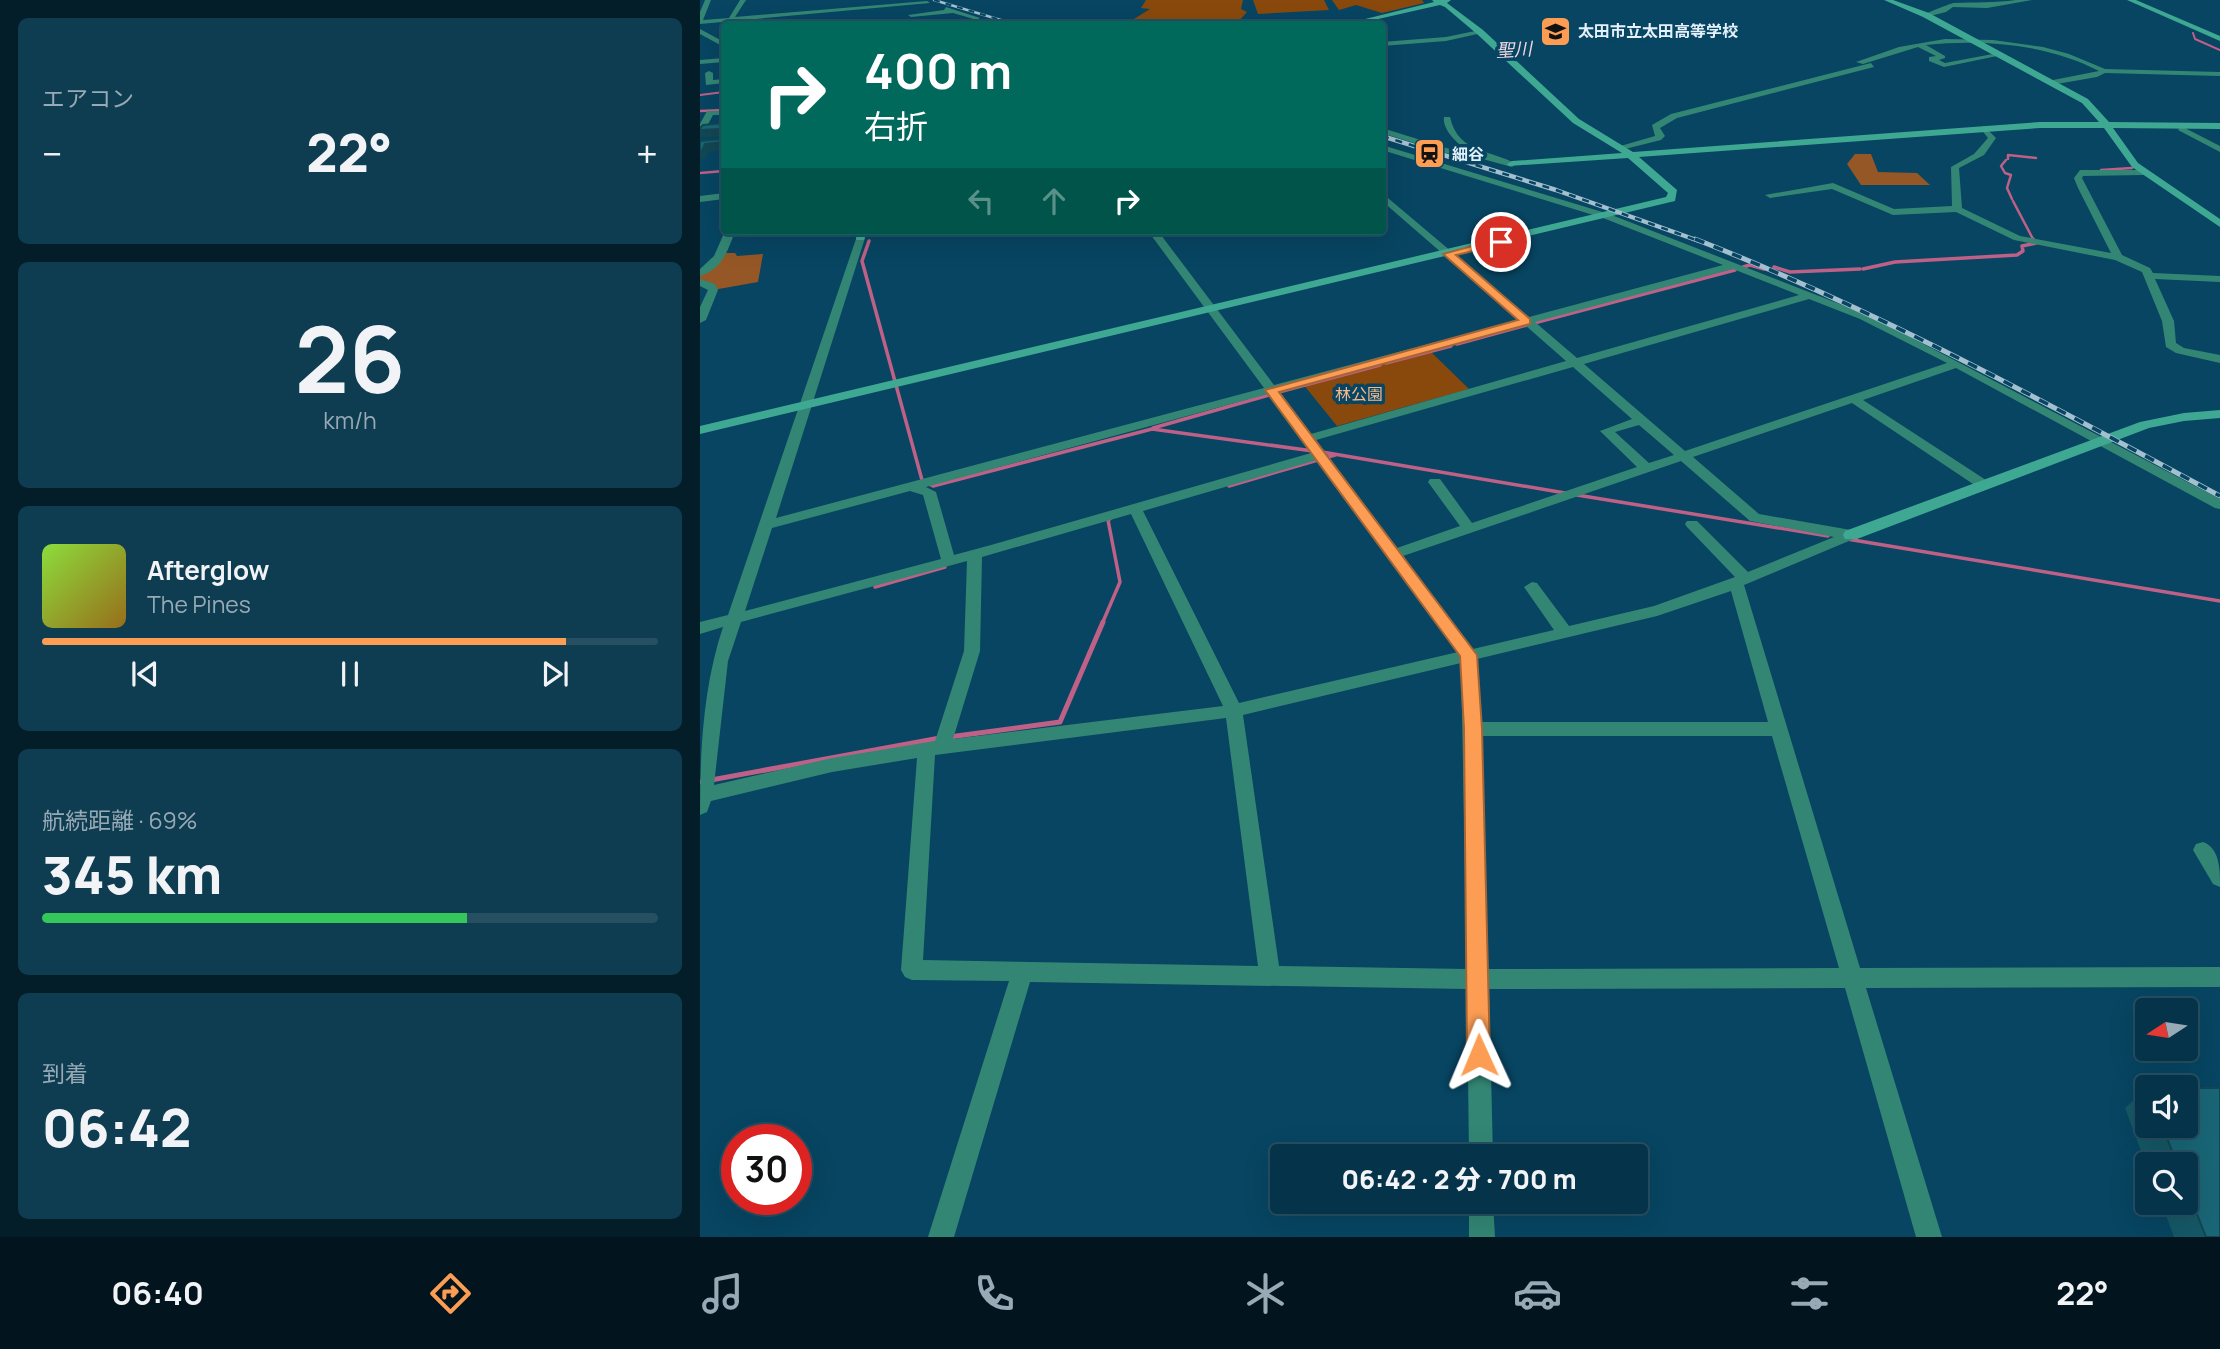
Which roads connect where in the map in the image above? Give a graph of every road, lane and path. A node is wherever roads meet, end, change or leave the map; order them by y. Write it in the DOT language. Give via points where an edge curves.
graph roads {
  1 [pos="708,0"];
  2 [pos="743,0"];
  3 [pos="840,0"];
  4 [pos="917,0"];
  5 [pos="1455,0"];
  6 [pos="1887,0"];
  7 [pos="2029,0"];
  8 [pos="2130,0"];
  9 [pos="1438,1"];
  10 [pos="927,3"];
  11 [pos="884,7"];
  12 [pos="772,8"];
  13 [pos="702,10"];
  14 [pos="836,11"];
  15 [pos="954,12"];
  16 [pos="967,15"];
  17 [pos="1926,15"];
  18 [pos="767,16"];
  19 [pos="908,16"];
  20 [pos="881,18"];
  21 [pos="977,18"];
  22 [pos="731,19"];
  23 [pos="700,21"];
  24 [pos="764,21"];
  25 [pos="940,21"];
  26 [pos="1361,21"];
  27 [pos="721,30"];
  28 [pos="701,32"];
  29 [pos="1480,32"];
  30 [pos="2220,39"];
  31 [pos="721,43"];
  32 [pos="1934,43"];
  33 [pos="1976,43"];
  34 [pos="1386,44"];
  35 [pos="721,45"];
  36 [pos="1920,45"];
  37 [pos="1945,48"];
  38 [pos="712,50"];
  39 [pos="1957,54"];
  40 [pos="1998,55"];
  41 [pos="721,60"];
  42 [pos="1969,60"];
  43 [pos="700,62"];
  44 [pos="2104,71"];
  45 [pos="700,74"];
  46 [pos="2220,74"];
  47 [pos="721,81"];
  48 [pos="2051,82"];
  49 [pos="705,113"];
  50 [pos="1447,119"];
  51 [pos="2106,124"];
  52 [pos="2220,125"];
  53 [pos="1984,128"];
  54 [pos="2182,128"];
  55 [pos="1386,131"];
  56 [pos="700,132"];
  57 [pos="1386,148"];
  58 [pos="2220,149"];
  59 [pos="1625,151"];
  60 [pos="1479,155"];
  61 [pos="1512,164"];
  62 [pos="2144,172"];
  63 [pos="1770,195"];
  64 [pos="721,196"];
  65 [pos="700,199"];
  66 [pos="1386,200"];
  67 [pos="1957,209"];
  68 [pos="1606,216"];
  69 [pos="2220,224"];
  70 [pos="728,235"];
  71 [pos="861,235"];
  72 [pos="1156,235"];
  73 [pos="1448,254"];
  74 [pos="2118,257"];
  75 [pos="1733,266"];
  76 [pos="700,273"];
  77 [pos="2149,276"];
  78 [pos="2220,279"];
  79 [pos="700,282"];
  80 [pos="1808,296"];
  81 [pos="1211,309"];
  82 [pos="700,320"];
  83 [pos="1526,321"];
  84 [pos="2220,359"];
  85 [pos="1575,363"];
  86 [pos="1957,364"];
  87 [pos="1271,390"];
  88 [pos="1854,399"];
  89 [pos="807,404"];
  90 [pos="2220,414"];
  91 [pos="1642,420"];
  92 [pos="700,430"];
  93 [pos="1307,439"];
  94 [pos="2101,441"];
  95 [pos="1319,455"];
  96 [pos="1685,456"];
  97 [pos="1647,469"];
  98 [pos="1435,482"];
  99 [pos="1984,485"];
  100 [pos="912,487"];
  101 [pos="2220,505"];
  102 [pos="1135,509"];
  103 [pos="1692,524"];
  104 [pos="766,525"];
  105 [pos="1469,529"];
  106 [pos="1851,535"];
  107 [pos="1393,554"];
  108 [pos="975,555"];
  109 [pos="949,562"];
  110 [pos="1741,581"];
  111 [pos="1532,587"];
  112 [pos="733,621"];
  113 [pos="700,628"];
  114 [pos="1565,633"];
  115 [pos="1469,655"];
  116 [pos="1234,711"];
  117 [pos="1473,729"];
  118 [pos="1779,729"];
  119 [pos="934,748"];
  120 [pos="702,801"];
  121 [pos="2203,850"];
  122 [pos="2220,878"];
  123 [pos="1023,971"];
  124 [pos="1270,976"];
  125 [pos="2220,977"];
  126 [pos="1852,978"];
  127 [pos="1477,979"];
  128 [pos="1480,1144"];
  129 [pos="1481,1214"];
  130 [pos="942,1237"];
  131 [pos="1482,1237"];
  132 [pos="1929,1237"];
  1 -- 13 [label="street"];
  2 -- 22 [label="street"];
  3 -- 14 [label="street"];
  4 -- 10 [label="street"];
  5 -- 9 [label="street"];
  6 -- 17 [label="street"];
  7 -- 17 [label="street" via="1951,5"];
  8 -- 30 [label="street"];
  9 -- 26 [label="street"];
  9 -- 29 [label="street"];
  10 -- 11 [label="street"];
  10 -- 15 [label="street"];
  11 -- 14 [label="street"];
  11 -- 20 [label="street"];
  12 -- 18 [label="street"];
  13 -- 23 [label="street"];
  14 -- 18 [label="street"];
  15 -- 16 [label="street"];
  15 -- 19 [label="street"];
  16 -- 21 [label="street"];
  16 -- 25 [label="street"];
  17 -- 33 [label="street"];
  18 -- 22 [label="street"];
  18 -- 24 [label="street"];
  22 -- 23 [label="street"];
  27 -- 28 [label="street"];
  28 -- 31 [label="street"];
  29 -- 34 [label="street"];
  29 -- 59 [label="street" via="1576,121"];
  32 -- 33 [label="street"];
  32 -- 36 [label="street"];
  32 -- 37 [label="street"];
  33 -- 40 [label="street"];
  33 -- 44 [label="street" via="2069,55"];
  35 -- 38 [label="street"];
  36 -- 42 [label="street" via="1943,57 1932,59 1944,65"];
  36 -- 59 [label="street" via="1860,62 1871,65 1674,116 1655,127 1661,136"];
  39 -- 42 [label="street"];
  40 -- 42 [label="street"];
  40 -- 48 [label="street"];
  41 -- 43 [label="street"];
  44 -- 46 [label="street"];
  44 -- 48 [label="street"];
  45 -- 47 [label="street" via="713,72 709,83"];
  48 -- 51 [label="street" via="2085,101"];
  49 -- 56 [label="street"];
  50 -- 60 [label="street" via="1462,143"];
  51 -- 53 [label="street"];
  51 -- 54 [label="street"];
  51 -- 62 [label="street"];
  52 -- 54 [label="street"];
  53 -- 59 [label="street"];
  53 -- 67 [label="street" via="1993,138 1979,158 1955,167"];
  54 -- 58 [label="street"];
  55 -- 60 [label="street" via="1452,152"];
  57 -- 68 [label="street"];
  59 -- 61 [label="street"];
  59 -- 68 [label="street" via="1674,192 1671,199"];
  60 -- 61 [label="street"];
  62 -- 69 [label="street"];
  62 -- 74 [label="street" via="2080,173 2078,178"];
  63 -- 67 [label="street" via="1833,186 1893,212"];
  64 -- 65 [label="street"];
  66 -- 73 [label="street"];
  67 -- 74 [label="street" via="2017,238"];
  68 -- 73 [label="street"];
  68 -- 75 [label="street"];
  70 -- 76 [label="street" via="717,262"];
  71 -- 89 [label="street"];
  72 -- 81 [label="street"];
  73 -- 81 [label="street"];
  73 -- 83 [label="street"];
  74 -- 77 [label="street" via="2146,270"];
  75 -- 80 [label="street"];
  75 -- 83 [label="street"];
  77 -- 78 [label="street"];
  77 -- 84 [label="street" via="2168,321 2170,345"];
  79 -- 82 [label="street" via="713,290"];
  80 -- 85 [label="street"];
  80 -- 86 [label="street" via="1864,317"];
  81 -- 87 [label="street"];
  81 -- 89 [label="street"];
  83 -- 85 [label="street"];
  83 -- 87 [label="street"];
  85 -- 91 [label="street"];
  85 -- 93 [label="street"];
  86 -- 88 [label="street"];
  86 -- 94 [label="street"];
  87 -- 93 [label="street"];
  87 -- 100 [label="street"];
  88 -- 96 [label="street"];
  88 -- 99 [label="street"];
  89 -- 92 [label="street"];
  89 -- 104 [label="street"];
  90 -- 94 [label="street" via="2145,425"];
  91 -- 96 [label="street"];
  91 -- 97 [label="street" via="1606,431"];
  93 -- 95 [label="street"];
  94 -- 99 [label="street"];
  94 -- 101 [label="street"];
  95 -- 102 [label="street"];
  95 -- 107 [label="street"];
  96 -- 97 [label="street"];
  96 -- 106 [label="street" via="1755,518"];
  97 -- 105 [label="street"];
  98 -- 105 [label="street"];
  99 -- 106 [label="street"];
  100 -- 104 [label="street"];
  100 -- 109 [label="street" via="929,492"];
  102 -- 108 [label="street"];
  102 -- 116 [label="street"];
  103 -- 110 [label="street"];
  104 -- 112 [label="street"];
  105 -- 107 [label="street"];
  106 -- 110 [label="street"];
  107 -- 115 [label="street"];
  108 -- 109 [label="street"];
  108 -- 119 [label="street" via="972,651"];
  109 -- 112 [label="street"];
  110 -- 114 [label="street" via="1657,611"];
  110 -- 118 [label="street"];
  111 -- 114 [label="street"];
  112 -- 113 [label="street"];
  112 -- 120 [label="street" via="720,661"];
  114 -- 115 [label="street"];
  115 -- 116 [label="street"];
  115 -- 117 [label="street"];
  116 -- 119 [label="street"];
  116 -- 124 [label="street"];
  117 -- 118 [label="street"];
  117 -- 127 [label="street"];
  118 -- 126 [label="street"];
  119 -- 120 [label="street" via="832,765"];
  119 -- 123 [label="street" via="912,970"];
  121 -- 122 [label="street"];
  123 -- 124 [label="street"];
  123 -- 130 [label="street"];
  124 -- 127 [label="street"];
  125 -- 126 [label="street"];
  126 -- 127 [label="street"];
  126 -- 132 [label="street"];
  127 -- 128 [label="street"];
  129 -- 131 [label="street"];
}
